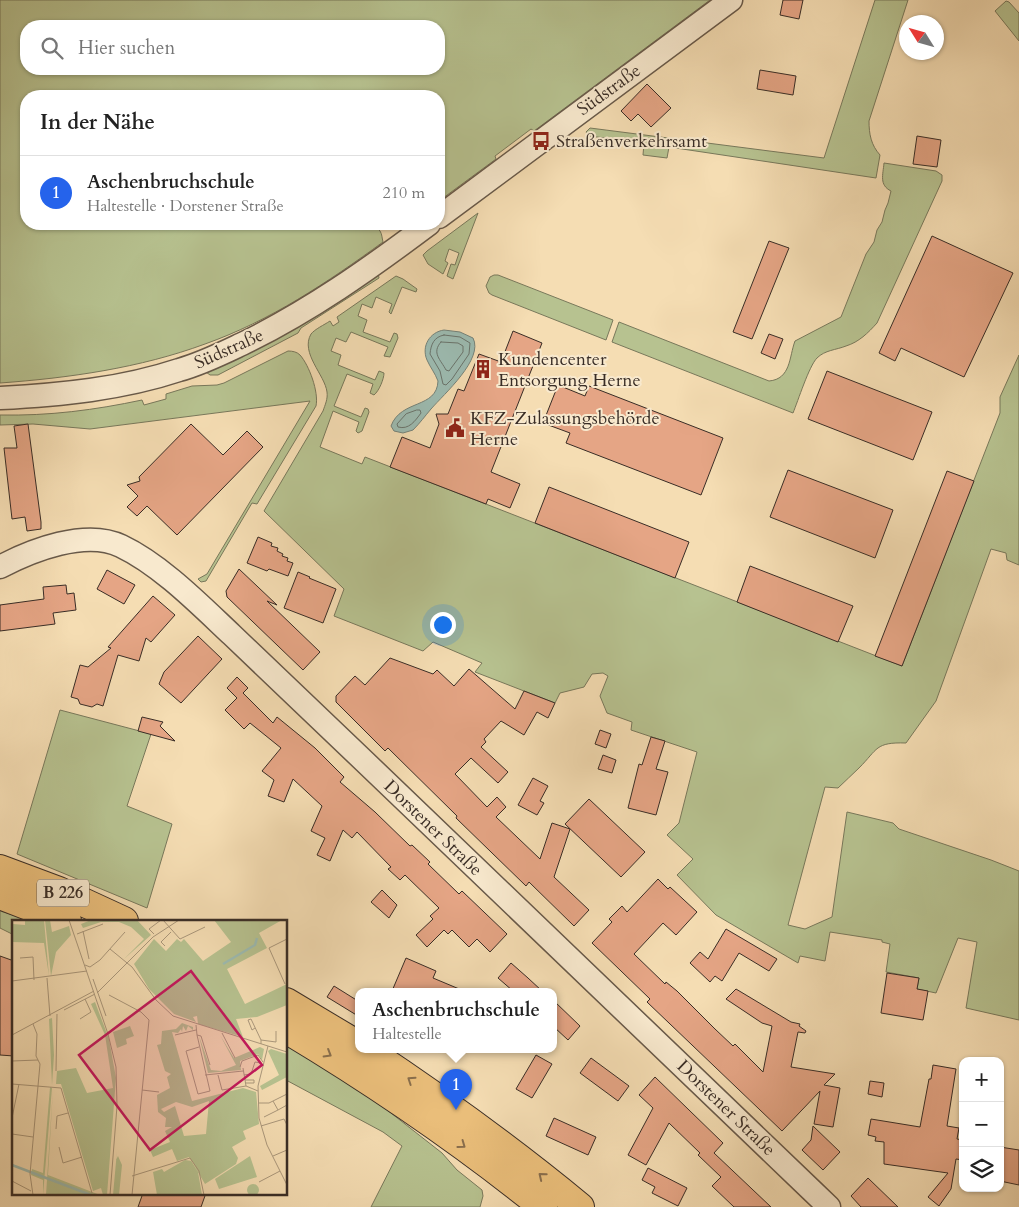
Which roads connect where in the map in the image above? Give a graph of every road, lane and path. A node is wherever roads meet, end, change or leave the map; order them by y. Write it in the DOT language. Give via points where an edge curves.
graph roads {
  1 [pos="731,0"];
  2 [pos="445,213"];
  3 [pos="421,230"];
  4 [pos="0,398"];
  5 [pos="0,567"];
  6 [pos="0,869"];
  7 [pos="0,895"];
  8 [pos="64,920"];
  9 [pos="122,920"];
  10 [pos="288,1003"];
  11 [pos="288,1030"];
  12 [pos="355,1043"];
  13 [pos="371,1053"];
  14 [pos="542,1207"];
  15 [pos="580,1207"];
  16 [pos="829,1207"];
  1 -- 2 [label="street, Südstraße"];
  3 -- 4 [label="street, Südstraße" via="294,318 212,359 178,371 102,388"];
  5 -- 16 [label="street, Dorstener Straße" via="54,545 104,540 120,545 167,576"];
  6 -- 9 [label="main road, B 226"];
  7 -- 8 [label="main road, B 226"];
  10 -- 12 [label="main road"];
  11 -- 14 [label="main road, one-way" via="413,1109"];
  15 -- 13 [label="main road, one-way" via="456,1110"];
}
